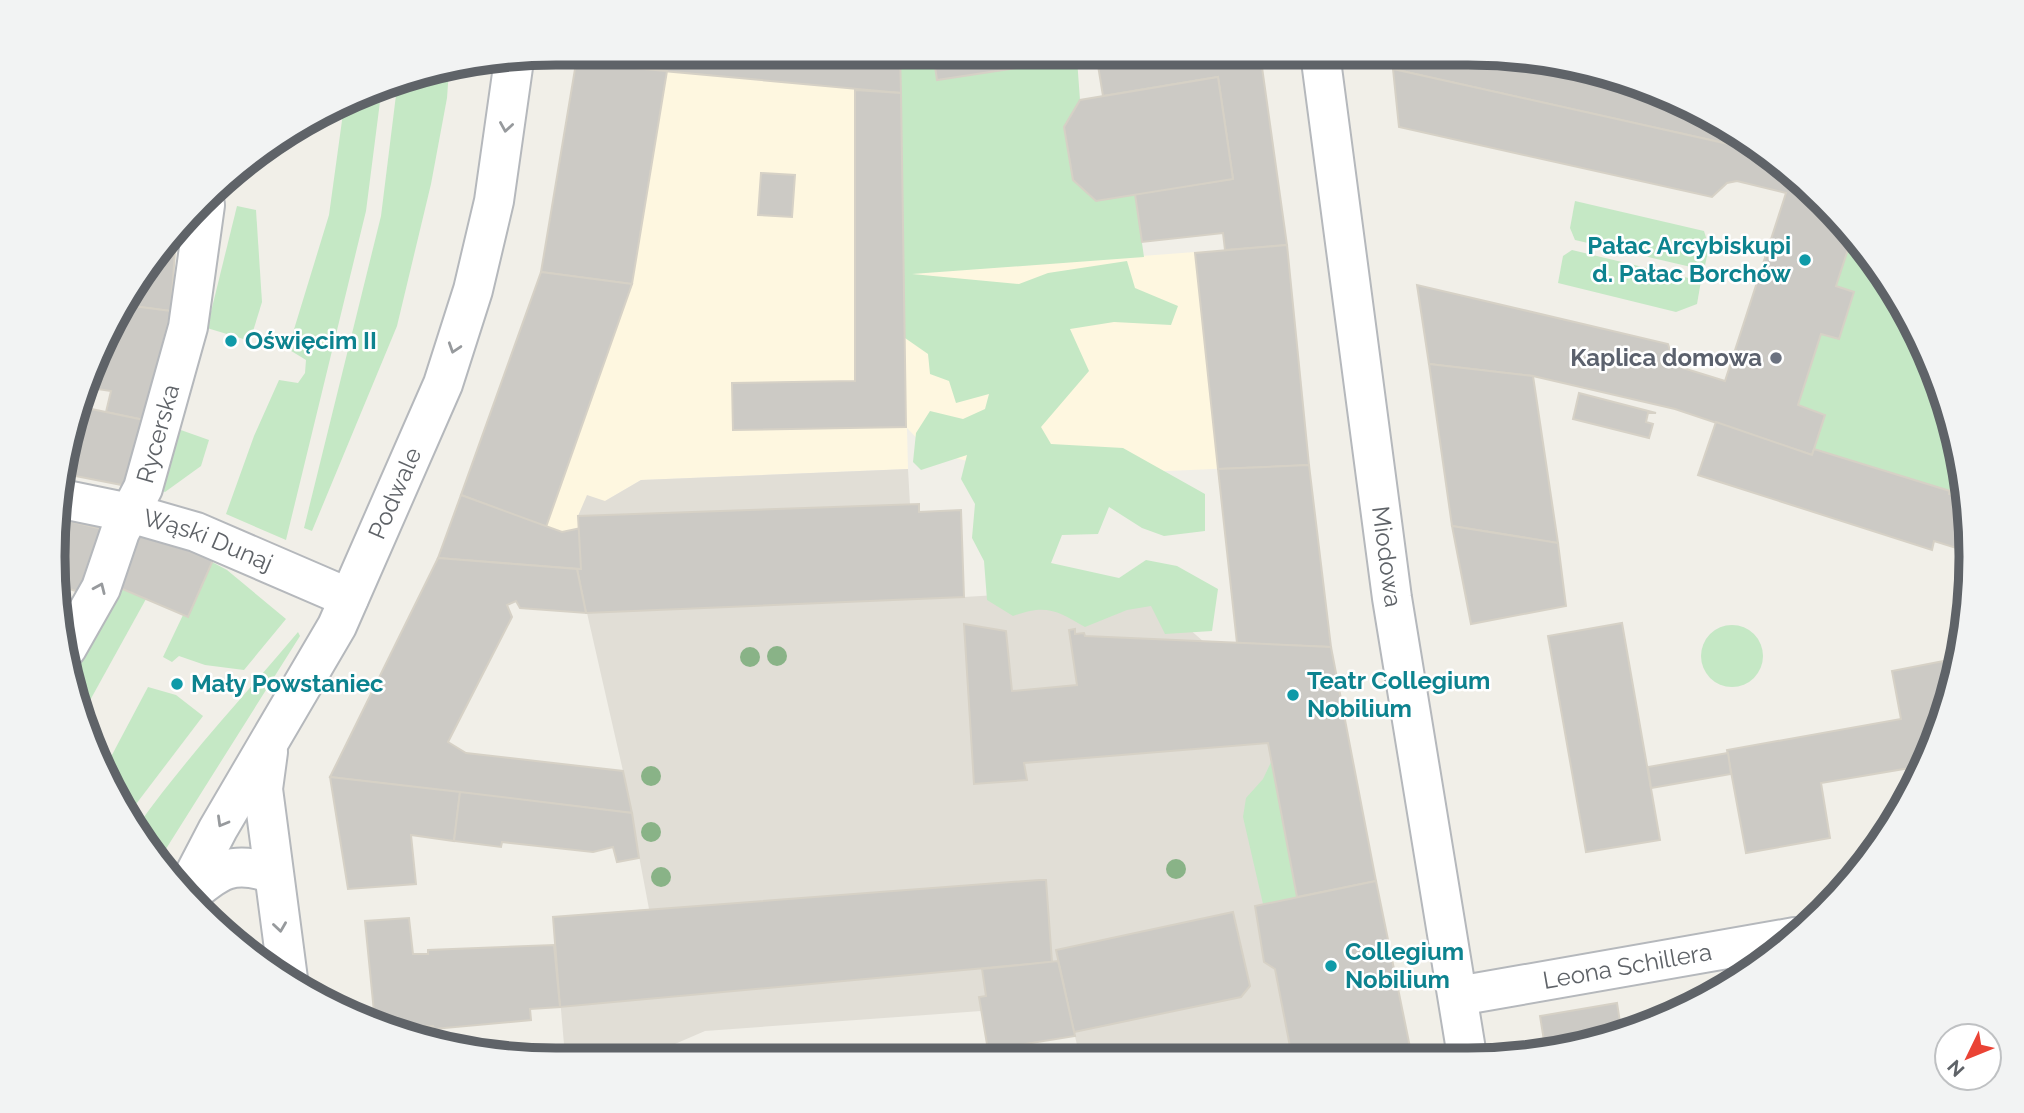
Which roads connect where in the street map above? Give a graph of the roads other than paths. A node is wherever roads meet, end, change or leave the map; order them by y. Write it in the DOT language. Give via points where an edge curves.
graph roads {
  1 [pos="1322,65"];
  2 [pos="513,67"];
  3 [pos="204,215"];
  4 [pos="68,500"];
  5 [pos="130,513"];
  6 [pos="349,598"];
  7 [pos="72,639"];
  8 [pos="269,742"];
  9 [pos="273,874"];
  10 [pos="192,886"];
  11 [pos="196,890"];
  12 [pos="1776,939"];
  13 [pos="286,967"];
  14 [pos="1458,996"];
  15 [pos="1466,1048"];
  1 -- 14 [label="street, Miodowa" via="1392,598"];
  2 -- 6 [label="street, Podwale, one-way" via="494,201 473,290 443,384"];
  3 -- 5 [label="street, Rycerska" via="188,327 143,488"];
  4 -- 5 [label="street, Wąski Dunaj"];
  5 -- 6 [label="street, Wąski Dunaj" via="196,532"];
  7 -- 5 [label="street, Rycerska, one-way" via="101,589"];
  6 -- 8 [label="street, Podwale"];
  8 -- 9 [label="street" via="263,789"];
  8 -- 10 [label="street, Podwale, one-way" via="203,857"];
  9 -- 11 [label="street, Podwale" via="250,865 225,868"];
  9 -- 13 [label="street, one-way"];
  12 -- 14 [label="street, Leona Schillera"];
  14 -- 15 [label="street, Miodowa"];
}
